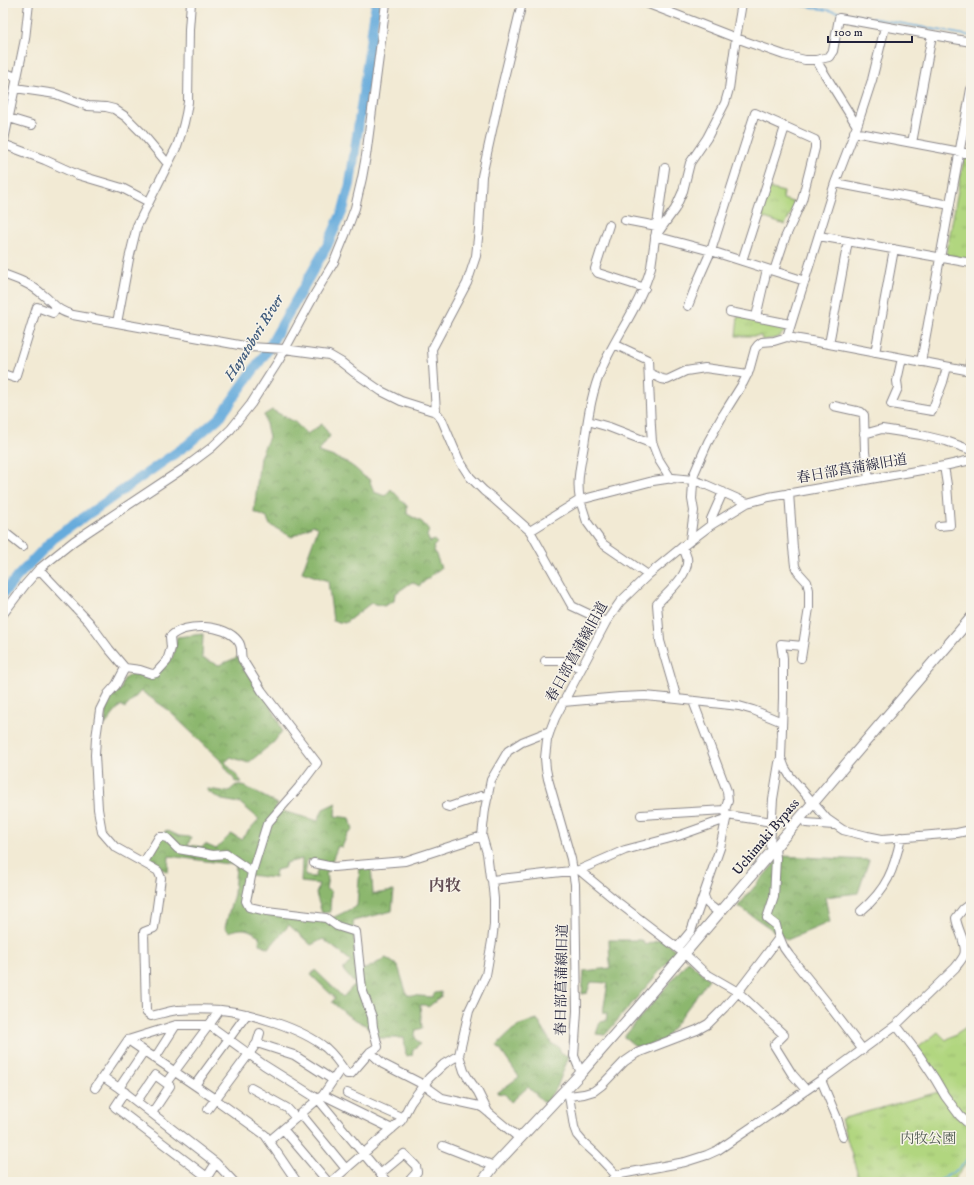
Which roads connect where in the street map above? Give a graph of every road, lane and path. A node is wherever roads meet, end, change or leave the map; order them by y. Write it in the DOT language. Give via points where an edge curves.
graph roads {
  1 [pos="29,3"];
  2 [pos="191,3"];
  3 [pos="386,3"];
  4 [pos="522,3"];
  5 [pos="646,3"];
  6 [pos="742,3"];
  7 [pos="885,27"];
  8 [pos="932,35"];
  9 [pos="736,38"];
  10 [pos="971,42"];
  11 [pos="816,60"];
  12 [pos="3,72"];
  13 [pos="16,77"];
  14 [pos="15,88"];
  15 [pos="971,89"];
  16 [pos="9,118"];
  17 [pos="32,125"];
  18 [pos="785,127"];
  19 [pos="855,129"];
  20 [pos="912,143"];
  21 [pos="3,144"];
  22 [pos="959,152"];
  23 [pos="971,154"];
  24 [pos="168,164"];
  25 [pos="665,168"];
  26 [pos="835,183"];
  27 [pos="149,202"];
  28 [pos="950,205"];
  29 [pos="625,220"];
  30 [pos="608,225"];
  31 [pos="657,226"];
  32 [pos="655,236"];
  33 [pos="819,236"];
  34 [pos="848,241"];
  35 [pos="894,249"];
  36 [pos="711,251"];
  37 [pos="940,258"];
  38 [pos="742,261"];
  39 [pos="971,263"];
  40 [pos="771,270"];
  41 [pos="3,274"];
  42 [pos="805,281"];
  43 [pos="645,288"];
  44 [pos="688,306"];
  45 [pos="56,308"];
  46 [pos="730,312"];
  47 [pos="756,317"];
  48 [pos="117,323"];
  49 [pos="790,324"];
  50 [pos="786,337"];
  51 [pos="614,344"];
  52 [pos="830,344"];
  53 [pos="284,349"];
  54 [pos="875,353"];
  55 [pos="902,358"];
  56 [pos="971,358"];
  57 [pos="921,362"];
  58 [pos="947,367"];
  59 [pos="970,371"];
  60 [pos="648,373"];
  61 [pos="3,374"];
  62 [pos="748,374"];
  63 [pos="834,406"];
  64 [pos="436,412"];
  65 [pos="588,421"];
  66 [pos="864,434"];
  67 [pos="653,444"];
  68 [pos="971,450"];
  69 [pos="971,460"];
  70 [pos="944,466"];
  71 [pos="670,479"];
  72 [pos="869,479"];
  73 [pos="693,480"];
  74 [pos="723,492"];
  75 [pos="789,493"];
  76 [pos="580,500"];
  77 [pos="747,503"];
  78 [pos="711,525"];
  79 [pos="939,526"];
  80 [pos="3,531"];
  81 [pos="530,531"];
  82 [pos="690,540"];
  83 [pos="23,547"];
  84 [pos="682,547"];
  85 [pos="39,569"];
  86 [pos="648,575"];
  87 [pos="3,614"];
  88 [pos="971,618"];
  89 [pos="606,622"];
  90 [pos="803,646"];
  91 [pos="801,658"];
  92 [pos="546,661"];
  93 [pos="125,668"];
  94 [pos="580,668"];
  95 [pos="677,699"];
  96 [pos="693,701"];
  97 [pos="563,702"];
  98 [pos="782,722"];
  99 [pos="550,731"];
  100 [pos="781,758"];
  101 [pos="488,797"];
  102 [pos="813,804"];
  103 [pos="446,806"];
  104 [pos="726,814"];
  105 [pos="641,815"];
  106 [pos="772,822"];
  107 [pos="788,823"];
  108 [pos="806,823"];
  109 [pos="834,825"];
  110 [pos="971,830"];
  111 [pos="482,836"];
  112 [pos="901,837"];
  113 [pos="772,847"];
  114 [pos="144,862"];
  115 [pos="314,863"];
  116 [pos="576,870"];
  117 [pos="252,872"];
  118 [pos="492,880"];
  119 [pos="704,895"];
  120 [pos="971,903"];
  121 [pos="860,911"];
  122 [pos="720,912"];
  123 [pos="779,938"];
  124 [pos="681,951"];
  125 [pos="738,992"];
  126 [pos="220,1010"];
  127 [pos="247,1014"];
  128 [pos="176,1025"];
  129 [pos="209,1025"];
  130 [pos="896,1025"];
  131 [pos="260,1032"];
  132 [pos="128,1040"];
  133 [pos="229,1040"];
  134 [pos="258,1043"];
  135 [pos="863,1050"];
  136 [pos="144,1051"];
  137 [pos="370,1052"];
  138 [pos="249,1054"];
  139 [pos="459,1055"];
  140 [pos="155,1058"];
  141 [pos="342,1067"];
  142 [pos="174,1071"];
  143 [pos="581,1073"];
  144 [pos="103,1078"];
  145 [pos="333,1080"];
  146 [pos="821,1080"];
  147 [pos="166,1083"];
  148 [pos="195,1085"];
  149 [pos="424,1085"];
  150 [pos="95,1088"];
  151 [pos="251,1088"];
  152 [pos="122,1090"];
  153 [pos="806,1090"];
  154 [pos="347,1093"];
  155 [pos="567,1093"];
  156 [pos="321,1097"];
  157 [pos="215,1099"];
  158 [pos="137,1101"];
  159 [pos="208,1109"];
  160 [pos="488,1112"];
  161 [pos="152,1113"];
  162 [pos="299,1116"];
  163 [pos="403,1118"];
  164 [pos="971,1126"];
  165 [pos="283,1129"];
  166 [pos="392,1129"];
  167 [pos="843,1137"];
  168 [pos="519,1138"];
  169 [pos="268,1141"];
  170 [pos="444,1146"];
  171 [pos="363,1154"];
  172 [pos="216,1163"];
  173 [pos="494,1166"];
  174 [pos="346,1169"];
  175 [pos="380,1174"];
  176 [pos="617,1176"];
  177 [pos="234,1182"];
  178 [pos="297,1182"];
  179 [pos="328,1182"];
  180 [pos="331,1182"];
  181 [pos="387,1182"];
  182 [pos="408,1182"];
  183 [pos="482,1182"];
  184 [pos="609,1182"];
  1 -- 13 [label="street" via="25,39"];
  2 -- 24 [label="street" via="186,113 182,134"];
  3 -- 53 [label="street" via="366,156 355,208 334,262"];
  4 -- 64 [label="street" via="482,176 476,256 467,283 432,349"];
  5 -- 9 [label="street"];
  6 -- 9 [label="street"];
  7 -- 8 [label="street"];
  7 -- 11 [label="street" via="839,18 833,51 829,56"];
  7 -- 19 [label="street" via="872,80"];
  8 -- 10 [label="street"];
  8 -- 20 [label="street"];
  9 -- 11 [label="street" via="784,55"];
  9 -- 32 [label="street" via="725,103 707,138 690,163 675,209"];
  11 -- 19 [label="street"];
  12 -- 13 [label="street"];
  13 -- 14 [label="street"];
  14 -- 16 [label="street"];
  14 -- 24 [label="street" via="56,94 88,106 114,109 141,132"];
  15 -- 22 [label="street"];
  16 -- 17 [label="street"];
  16 -- 21 [label="street"];
  18 -- 36 [label="street" via="755,113"];
  18 -- 38 [label="street"];
  18 -- 40 [label="street" via="815,140 815,148 802,200"];
  19 -- 20 [label="street"];
  19 -- 26 [label="street"];
  20 -- 22 [label="street"];
  21 -- 27 [label="street" via="78,175 122,188"];
  22 -- 23 [label="street"];
  22 -- 28 [label="street"];
  24 -- 27 [label="street"];
  25 -- 31 [label="street"];
  26 -- 28 [label="street"];
  26 -- 33 [label="street"];
  27 -- 48 [label="street" via="133,241"];
  28 -- 37 [label="street"];
  29 -- 31 [label="street"];
  30 -- 43 [label="street" via="595,269 598,273"];
  31 -- 32 [label="street"];
  32 -- 36 [label="street"];
  32 -- 43 [label="street"];
  33 -- 34 [label="street"];
  33 -- 42 [label="street"];
  34 -- 35 [label="street"];
  34 -- 52 [label="street"];
  35 -- 37 [label="street"];
  35 -- 54 [label="street"];
  36 -- 38 [label="street"];
  36 -- 44 [label="street"];
  37 -- 39 [label="street"];
  37 -- 57 [label="street"];
  38 -- 40 [label="street"];
  40 -- 42 [label="street"];
  40 -- 47 [label="street"];
  41 -- 45 [label="street" via="28,284"];
  42 -- 49 [label="street"];
  43 -- 51 [label="street"];
  45 -- 48 [label="street" via="72,315"];
  45 -- 61 [label="street" via="53,313 37,307 15,378"];
  46 -- 47 [label="street"];
  47 -- 49 [label="street"];
  48 -- 53 [label="street" via="250,347"];
  49 -- 50 [label="street"];
  50 -- 52 [label="street"];
  50 -- 62 [label="street" via="758,345"];
  51 -- 60 [label="street" via="648,360"];
  51 -- 65 [label="street" via="596,384"];
  52 -- 54 [label="street"];
  53 -- 64 [label="street" via="329,355 381,391 401,401"];
  53 -- 85 [label="street" via="251,404 231,429 211,448 74,541"];
  54 -- 55 [label="street"];
  55 -- 57 [label="street"];
  55 -- 58 [label="street" via="898,388 890,404 932,411"];
  56 -- 59 [label="street"];
  57 -- 58 [label="street"];
  58 -- 59 [label="street"];
  60 -- 62 [label="street" via="662,380 686,371 705,368"];
  60 -- 67 [label="street"];
  62 -- 73 [label="street" via="708,442"];
  63 -- 66 [label="street" via="861,412 864,415"];
  64 -- 81 [label="street" via="470,477"];
  65 -- 67 [label="street"];
  65 -- 76 [label="street" via="579,478"];
  66 -- 68 [label="street" via="882,429 921,435"];
  66 -- 72 [label="street"];
  67 -- 71 [label="street"];
  69 -- 70 [label="street, 春日部菖蒲線旧道"];
  70 -- 72 [label="street, 春日部菖蒲線旧道"];
  70 -- 79 [label="street" via="950,525"];
  71 -- 73 [label="street"];
  71 -- 76 [label="street"];
  72 -- 75 [label="street, 春日部菖蒲線旧道"];
  73 -- 74 [label="street"];
  73 -- 82 [label="street" via="694,511"];
  74 -- 77 [label="street"];
  74 -- 78 [label="street"];
  75 -- 77 [label="street, 春日部菖蒲線旧道"];
  75 -- 90 [label="street" via="795,566 807,582 809,590"];
  76 -- 81 [label="street"];
  76 -- 86 [label="street" via="587,522 603,544"];
  77 -- 78 [label="street, 春日部菖蒲線旧道"];
  78 -- 82 [label="street, 春日部菖蒲線旧道"];
  80 -- 83 [label="street"];
  81 -- 89 [label="street" via="572,606"];
  82 -- 84 [label="street, 春日部菖蒲線旧道"];
  84 -- 86 [label="street, 春日部菖蒲線旧道"];
  84 -- 95 [label="street" via="687,558 684,576 657,604 660,641"];
  85 -- 87 [label="street"];
  85 -- 93 [label="street" via="89,622"];
  86 -- 89 [label="street, 春日部菖蒲線旧道" via="620,602"];
  88 -- 102 [label="main road, Uchimaki Bypass"];
  89 -- 94 [label="street, 春日部菖蒲線旧道"];
  90 -- 91 [label="street"];
  90 -- 98 [label="street" via="781,644"];
  92 -- 94 [label="street" via="566,661"];
  93 -- 114 [label="street" via="100,710 95,755 98,809 102,832 115,846"];
  93 -- 117 [label="street" via="156,673 170,655 170,637 179,631 195,627 216,629 233,635 240,643 242,659 262,691 317,763 267,824"];
  94 -- 97 [label="street, 春日部菖蒲線旧道"];
  95 -- 96 [label="street"];
  95 -- 97 [label="street" via="645,696"];
  96 -- 98 [label="street" via="739,706"];
  96 -- 104 [label="street" via="727,791"];
  97 -- 99 [label="street, 春日部菖蒲線旧道"];
  98 -- 100 [label="street"];
  99 -- 101 [label="street" via="522,742 508,751 491,780"];
  99 -- 116 [label="street, 春日部菖蒲線旧道" via="546,748 548,780"];
  100 -- 102 [label="street" via="790,776"];
  100 -- 106 [label="street" via="773,799"];
  101 -- 103 [label="street" via="481,796"];
  101 -- 111 [label="street"];
  102 -- 109 [label="street"];
  102 -- 113 [label="main road, Uchimaki Bypass"];
  104 -- 105 [label="street"];
  104 -- 106 [label="street"];
  104 -- 116 [label="street" via="678,836 626,850"];
  104 -- 119 [label="street" via="720,848"];
  106 -- 107 [label="street"];
  106 -- 113 [label="street"];
  108 -- 109 [label="street"];
  109 -- 112 [label="street" via="867,836"];
  110 -- 112 [label="street"];
  111 -- 115 [label="street" via="405,861 333,867"];
  111 -- 118 [label="street"];
  112 -- 121 [label="street" via="887,880 880,892"];
  113 -- 122 [label="main road, Uchimaki Bypass"];
  113 -- 123 [label="street" via="776,858 774,897 767,918 776,925"];
  114 -- 117 [label="street" via="159,838 163,837 178,849 213,855 226,854"];
  114 -- 126 [label="street" via="158,871 161,878 154,928 144,932 146,1012 151,1016 176,1010"];
  116 -- 118 [label="street"];
  116 -- 124 [label="street"];
  116 -- 143 [label="street, 春日部菖蒲線旧道" via="578,1011 574,1056"];
  117 -- 137 [label="street" via="246,901 249,907 326,918 337,926 356,932 362,989 372,1016 378,1047"];
  118 -- 139 [label="street" via="494,925 486,975 469,1011"];
  119 -- 122 [label="street" via="704,900"];
  119 -- 124 [label="street"];
  120 -- 130 [label="street" via="956,918 965,948 963,958"];
  122 -- 124 [label="main road, Uchimaki Bypass"];
  123 -- 125 [label="street"];
  123 -- 135 [label="street" via="789,955"];
  124 -- 125 [label="street" via="705,973"];
  124 -- 143 [label="main road, Uchimaki Bypass"];
  125 -- 153 [label="street" via="784,1035 774,1045 792,1074"];
  125 -- 155 [label="street" via="708,1024 637,1053 594,1091 584,1094"];
  126 -- 127 [label="street"];
  126 -- 129 [label="street"];
  127 -- 133 [label="street"];
  127 -- 141 [label="street" via="291,1028 308,1037 326,1048"];
  128 -- 129 [label="street"];
  128 -- 132 [label="street"];
  128 -- 140 [label="street"];
  129 -- 133 [label="street"];
  129 -- 142 [label="street"];
  130 -- 135 [label="street"];
  130 -- 164 [label="street" via="919,1054 944,1096"];
  131 -- 134 [label="street"];
  132 -- 136 [label="street"];
  132 -- 144 [label="street"];
  133 -- 138 [label="street"];
  133 -- 148 [label="street"];
  134 -- 138 [label="street"];
  134 -- 145 [label="street" via="294,1055"];
  135 -- 146 [label="street"];
  136 -- 140 [label="street"];
  136 -- 152 [label="street"];
  137 -- 141 [label="street" via="351,1074 347,1074"];
  137 -- 149 [label="street" via="383,1064"];
  138 -- 156 [label="street"];
  138 -- 157 [label="street"];
  139 -- 149 [label="street" via="444,1064"];
  139 -- 160 [label="street" via="468,1078"];
  140 -- 142 [label="street"];
  141 -- 145 [label="street"];
  142 -- 147 [label="street"];
  142 -- 148 [label="street"];
  143 -- 155 [label="main road, Uchimaki Bypass"];
  144 -- 150 [label="street"];
  144 -- 152 [label="street"];
  145 -- 156 [label="street"];
  146 -- 153 [label="street"];
  146 -- 167 [label="street"];
  147 -- 158 [label="street" via="155,1075"];
  147 -- 161 [label="street" via="170,1086"];
  148 -- 157 [label="street"];
  149 -- 160 [label="street" via="442,1098 479,1106"];
  149 -- 163 [label="street"];
  151 -- 162 [label="street"];
  152 -- 158 [label="street"];
  152 -- 172 [label="street" via="115,1107 207,1177"];
  153 -- 176 [label="street" via="718,1150 685,1162"];
  154 -- 163 [label="street"];
  155 -- 168 [label="main road, Uchimaki Bypass"];
  155 -- 176 [label="street" via="577,1135"];
  156 -- 162 [label="street"];
  156 -- 166 [label="street"];
  156 -- 171 [label="street"];
  157 -- 159 [label="street"];
  157 -- 169 [label="street" via="265,1135"];
  158 -- 161 [label="street"];
  160 -- 168 [label="street"];
  161 -- 172 [label="street"];
  162 -- 165 [label="street"];
  162 -- 174 [label="street"];
  163 -- 166 [label="street"];
  165 -- 169 [label="street"];
  165 -- 179 [label="street"];
  166 -- 171 [label="street"];
  168 -- 173 [label="main road, Uchimaki Bypass"];
  169 -- 178 [label="street"];
  170 -- 173 [label="street"];
  171 -- 174 [label="street"];
  171 -- 175 [label="street"];
  172 -- 177 [label="street"];
  173 -- 183 [label="main road, Uchimaki Bypass"];
  174 -- 180 [label="street"];
  175 -- 181 [label="street"];
  175 -- 182 [label="street" via="404,1154 416,1166 417,1172"];
  176 -- 184 [label="street"];
}
